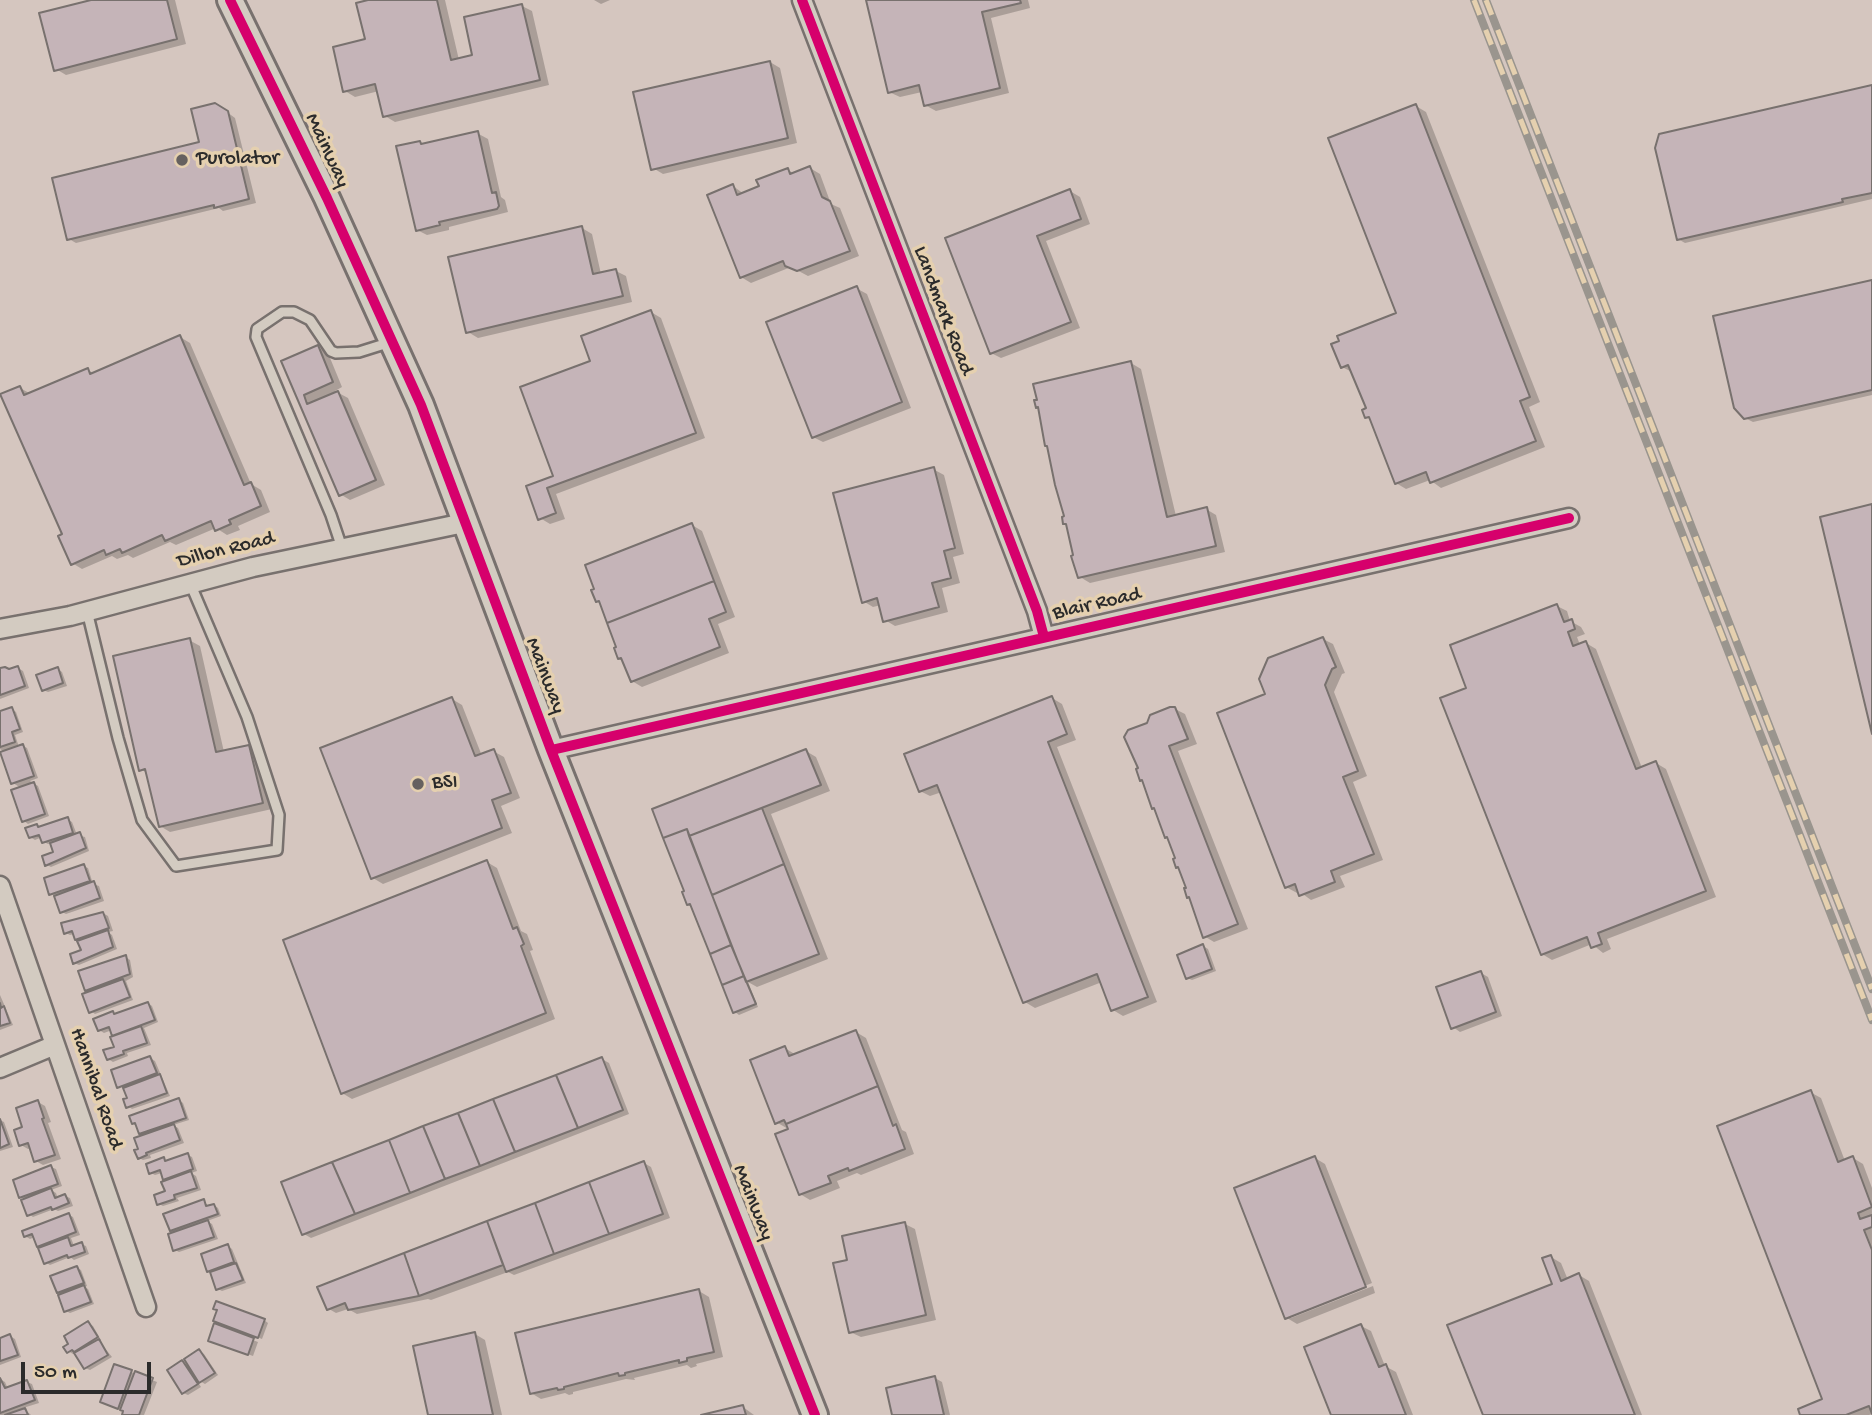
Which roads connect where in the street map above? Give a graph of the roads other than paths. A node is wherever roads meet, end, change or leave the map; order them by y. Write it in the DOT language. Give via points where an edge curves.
graph roads {
  1 [pos="230,0"];
  2 [pos="802,0"];
  3 [pos="391,342"];
  4 [pos="1569,518"];
  5 [pos="464,523"];
  6 [pos="342,548"];
  7 [pos="190,583"];
  8 [pos="86,611"];
  9 [pos="0,629"];
  10 [pos="1044,637"];
  11 [pos="551,750"];
  12 [pos="0,887"];
  13 [pos="55,1045"];
  14 [pos="0,1068"];
  15 [pos="146,1307"];
  16 [pos="815,1415"];
  1 -- 3 [label="street, Mainway"];
  2 -- 10 [label="street, Landmark Road"];
  3 -- 5 [label="street, Mainway" via="421,405"];
  3 -- 6 [label="lane" via="359,352 336,353 310,320 294,312 282,312 257,329 256,337"];
  4 -- 10 [label="street, Blair Road"];
  5 -- 6 [label="street, Dillon Road"];
  5 -- 11 [label="street, Mainway"];
  6 -- 7 [label="street, Dillon Road"];
  7 -- 8 [label="street, Dillon Road"];
  7 -- 8 [label="lane" via="251,729 279,816 277,850 176,866 142,820"];
  8 -- 9 [label="street, Dillon Road"];
  10 -- 11 [label="street, Blair Road"];
  11 -- 16 [label="street, Mainway"];
  12 -- 13 [label="street, Hannibal Road"];
  13 -- 14 [label="street"];
  13 -- 15 [label="street, Hannibal Road"];
}
